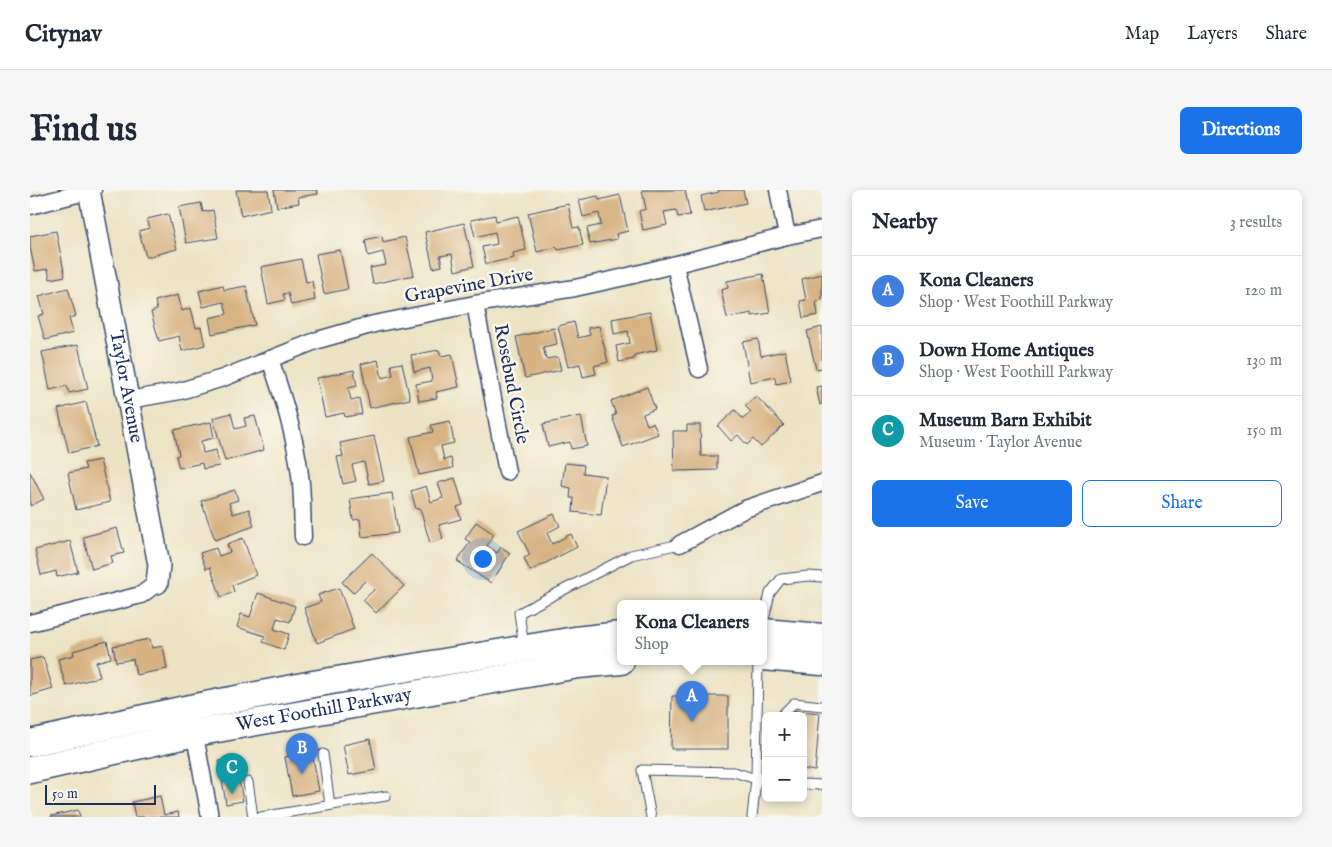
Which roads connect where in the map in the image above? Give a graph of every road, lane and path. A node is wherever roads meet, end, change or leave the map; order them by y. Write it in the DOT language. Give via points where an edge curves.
graph roads {
  1 [pos="90,190"];
  2 [pos="778,190"];
  3 [pos="30,206"];
  4 [pos="822,229"];
  5 [pos="787,236"];
  6 [pos="675,265"];
  7 [pos="475,304"];
  8 [pos="270,359"];
  9 [pos="699,369"];
  10 [pos="130,400"];
  11 [pos="507,472"];
  12 [pos="822,483"];
  13 [pos="303,537"];
  14 [pos="680,544"];
  15 [pos="822,577"];
  16 [pos="157,583"];
  17 [pos="767,606"];
  18 [pos="30,623"];
  19 [pos="767,632"];
  20 [pos="617,635"];
  21 [pos="822,637"];
  22 [pos="524,648"];
  23 [pos="767,656"];
  24 [pos="617,661"];
  25 [pos="822,662"];
  26 [pos="758,665"];
  27 [pos="822,706"];
  28 [pos="190,708"];
  29 [pos="785,712"];
  30 [pos="194,733"];
  31 [pos="30,743"];
  32 [pos="323,754"];
  33 [pos="30,770"];
  34 [pos="756,779"];
  35 [pos="762,780"];
  36 [pos="248,782"];
  37 [pos="807,784"];
  38 [pos="822,786"];
  39 [pos="386,796"];
  40 [pos="330,805"];
  41 [pos="210,817"];
  42 [pos="253,817"];
  43 [pos="261,817"];
  44 [pos="651,817"];
  45 [pos="752,817"];
  1 -- 3 [label="street"];
  1 -- 10 [label="street, Taylor Avenue"];
  2 -- 5 [label="street"];
  4 -- 5 [label="street, Grapevine Drive"];
  5 -- 6 [label="street, Grapevine Drive"];
  6 -- 7 [label="street, Grapevine Drive" via="575,288"];
  6 -- 9 [label="street"];
  7 -- 8 [label="street, Grapevine Drive" via="374,324 318,340"];
  7 -- 11 [label="street, Rosebud Circle"];
  8 -- 10 [label="street, Grapevine Drive" via="223,378"];
  8 -- 13 [label="street" via="292,428 300,476"];
  10 -- 16 [label="street, Taylor Avenue" via="160,564"];
  12 -- 14 [label="street" via="744,509"];
  14 -- 22 [label="lane" via="631,555 519,613"];
  15 -- 17 [label="lane" via="782,579 770,593"];
  16 -- 18 [label="street" via="140,595"];
  19 -- 21 [label="main road"];
  20 -- 22 [label="main road, West Foothill Parkway"];
  22 -- 28 [label="main road, West Foothill Parkway"];
  23 -- 25 [label="main road"];
  24 -- 30 [label="main road, West Foothill Parkway" via="578,665"];
  26 -- 34 [label="lane"];
  27 -- 29 [label="lane" via="794,703"];
  28 -- 30 [label="street"];
  28 -- 31 [label="main road, West Foothill Parkway"];
  30 -- 33 [label="main road, West Foothill Parkway"];
  30 -- 41 [label="street"];
  32 -- 40 [label="lane"];
  34 -- 35 [label="lane"];
  34 -- 44 [label="lane" via="731,772 642,770"];
  34 -- 45 [label="lane"];
  36 -- 42 [label="lane"];
  37 -- 38 [label="lane"];
  39 -- 40 [label="lane"];
  40 -- 43 [label="lane"];
}
